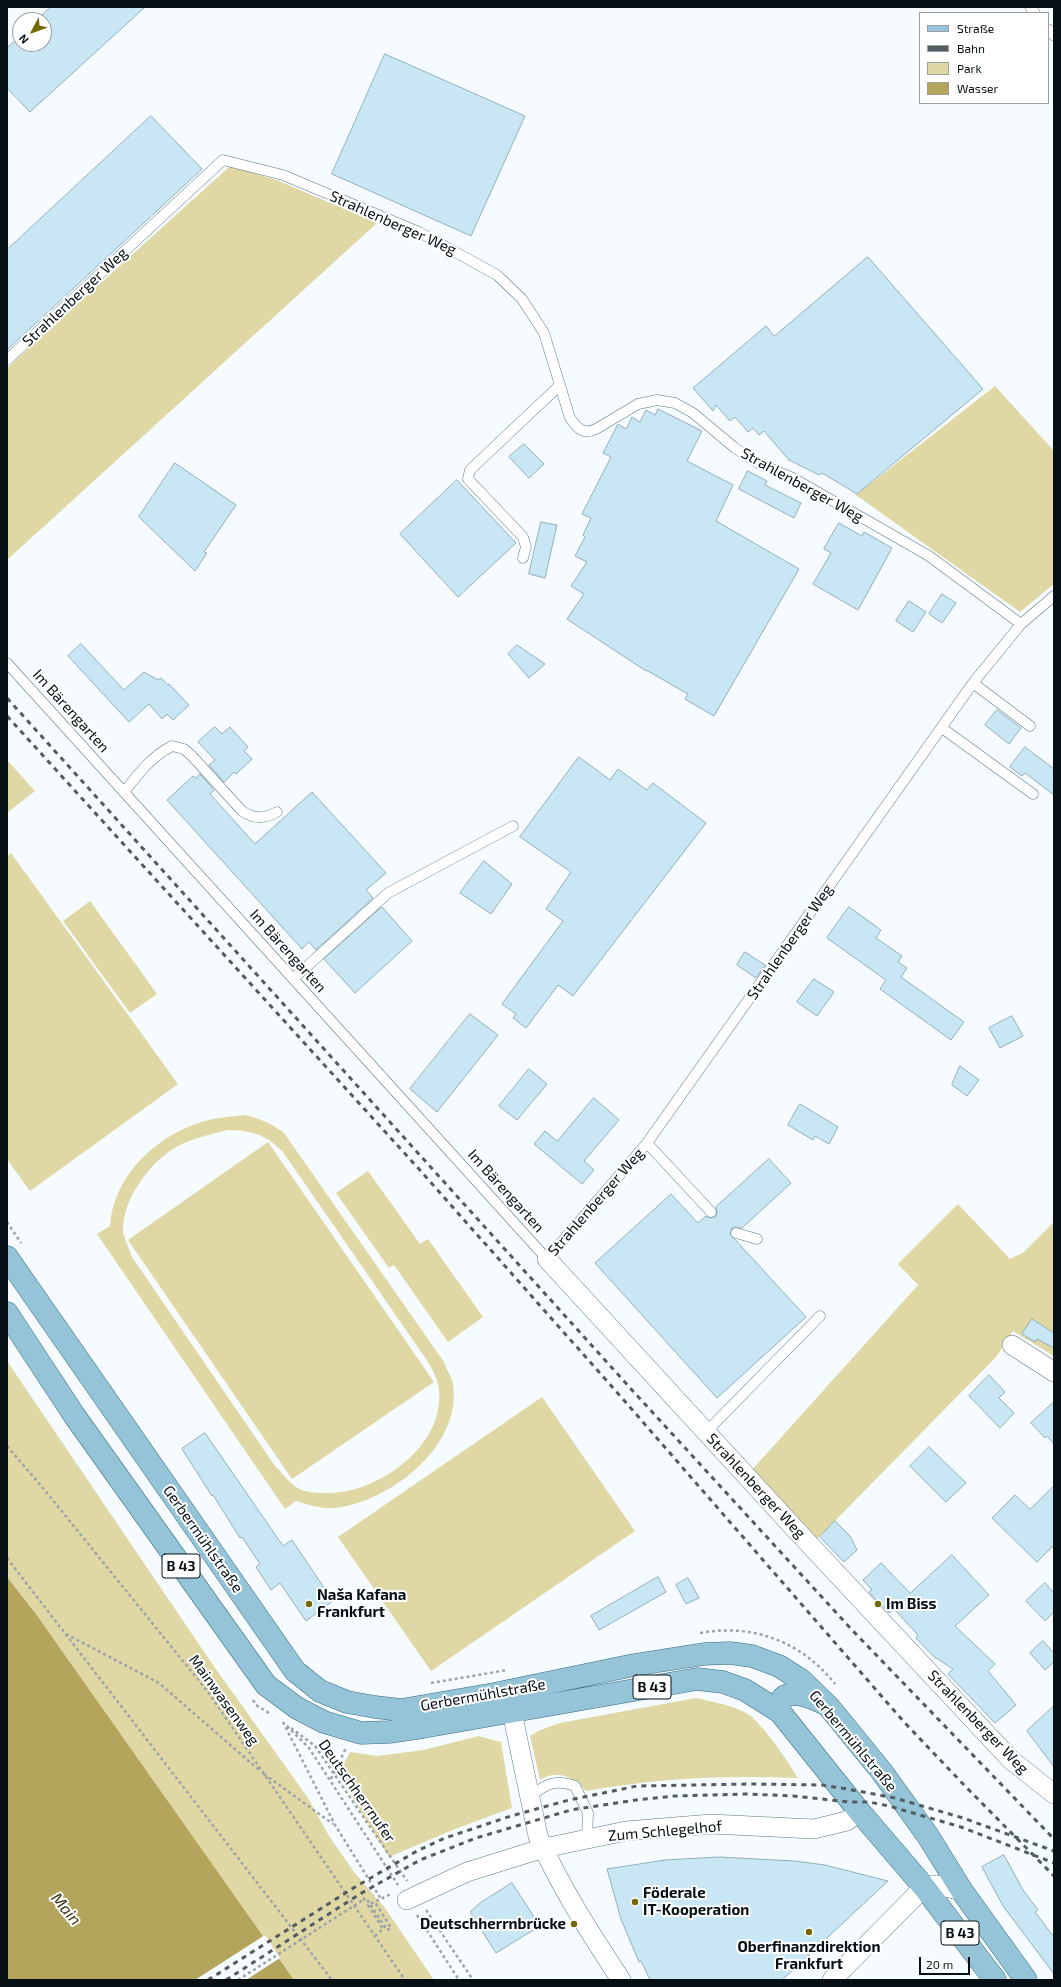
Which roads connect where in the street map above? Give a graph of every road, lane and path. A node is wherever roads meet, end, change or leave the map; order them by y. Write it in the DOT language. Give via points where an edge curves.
graph roads {
  1 [pos="7,360"];
  2 [pos="560,385"];
  3 [pos="523,558"];
  4 [pos="1054,596"];
  5 [pos="1021,624"];
  6 [pos="7,663"];
  7 [pos="973,683"];
  8 [pos="1030,726"];
  9 [pos="942,728"];
  10 [pos="124,792"];
  11 [pos="1033,794"];
  12 [pos="277,812"];
  13 [pos="513,826"];
  14 [pos="293,979"];
  15 [pos="647,1143"];
  16 [pos="711,1212"];
  17 [pos="7,1222"];
  18 [pos="736,1233"];
  19 [pos="757,1239"];
  20 [pos="15,1251"];
  21 [pos="547,1259"];
  22 [pos="7,1312"];
  23 [pos="820,1316"];
  24 [pos="1012,1345"];
  25 [pos="1054,1372"];
  26 [pos="706,1432"];
  27 [pos="7,1446"];
  28 [pos="7,1558"];
  29 [pos="64,1633"];
  30 [pos="510,1669"];
  31 [pos="426,1684"];
  32 [pos="494,1694"];
  33 [pos="829,1707"];
  34 [pos="512,1712"];
  35 [pos="780,1712"];
  36 [pos="347,1745"];
  37 [pos="262,1772"];
  38 [pos="334,1774"];
  39 [pos="331,1780"];
  40 [pos="1054,1794"];
  41 [pos="530,1797"];
  42 [pos="859,1811"];
  43 [pos="335,1825"];
  44 [pos="587,1839"];
  45 [pos="544,1848"];
  46 [pos="924,1886"];
  47 [pos="962,1891"];
  48 [pos="386,1896"];
  49 [pos="412,1898"];
  50 [pos="375,1902"];
  51 [pos="375,1936"];
  52 [pos="238,1980"];
  53 [pos="332,1980"];
  54 [pos="405,1980"];
  55 [pos="459,1980"];
  56 [pos="473,1980"];
  57 [pos="621,1980"];
  58 [pos="832,1980"];
  59 [pos="995,1980"];
  60 [pos="1026,1980"];
  1 -- 2 [label="lane, Strahlenberger Weg" via="223,160 283,175 419,232 497,275 522,299 544,333"];
  2 -- 3 [label="lane" via="470,470 468,479 523,537 526,547"];
  2 -- 5 [label="lane, Strahlenberger Weg" via="570,418 577,428 588,432 638,404 657,400 676,403 758,463 793,478 929,556"];
  4 -- 5 [label="lane, Strahlenberger Weg"];
  5 -- 7 [label="lane, Strahlenberger Weg"];
  6 -- 10 [label="lane, Im Bärengarten"];
  7 -- 8 [label="lane"];
  7 -- 9 [label="lane, Strahlenberger Weg"];
  9 -- 11 [label="lane"];
  9 -- 15 [label="lane, Strahlenberger Weg"];
  10 -- 12 [label="lane" via="149,762 172,746 184,749 192,756 242,811 251,817 260,818"];
  10 -- 14 [label="lane, Im Bärengarten"];
  13 -- 14 [label="lane" via="388,893"];
  14 -- 21 [label="lane, Im Bärengarten"];
  15 -- 16 [label="lane"];
  15 -- 21 [label="lane, Strahlenberger Weg"];
  17 -- 20 [label="path"];
  18 -- 19 [label="lane"];
  20 -- 32 [label="main road, Gerbermühlstraße / B 43" via="295,1671 320,1691 347,1702 375,1707 401,1710"];
  21 -- 26 [label="street, Strahlenberger Weg"];
  22 -- 34 [label="main road, Gerbermühlstraße / B 43" via="74,1415 266,1685 297,1708 324,1722 361,1733 416,1728"];
  23 -- 26 [label="lane"];
  24 -- 25 [label="street"];
  26 -- 40 [label="street, Strahlenberger Weg" via="1012,1760"];
  27 -- 37 [label="path, Mainwasenweg" via="208,1692"];
  28 -- 29 [label="path"];
  29 -- 37 [label="path" via="159,1683"];
  29 -- 53 [label="path"];
  30 -- 31 [label="path"];
  32 -- 33 [label="main road, Gerbermühlstraße / B 43" via="634,1665 704,1654 730,1653 752,1656 779,1666 801,1680"];
  32 -- 34 [label="street"];
  33 -- 35 [label="main road" via="801,1694 790,1695 781,1701"];
  33 -- 47 [label="main road, Gerbermühlstraße / B 43" via="882,1772 928,1836"];
  34 -- 35 [label="main road, Gerbermühlstraße / B 43" via="696,1679 723,1682 745,1690"];
  34 -- 41 [label="street"];
  35 -- 42 [label="main road, Gerbermühlstraße / B 43"];
  36 -- 38 [label="path"];
  37 -- 43 [label="path"];
  37 -- 51 [label="path, Mainwasenweg"];
  38 -- 39 [label="path"];
  38 -- 39 [label="path, Deutschherrnufer" via="315,1746 283,1722 309,1748"];
  38 -- 49 [label="path, Deutschherrnufer"];
  39 -- 49 [label="path, Deutschherrnufer"];
  41 -- 44 [label="lane" via="547,1784 565,1782 574,1786 588,1813"];
  41 -- 45 [label="street" via="538,1836"];
  42 -- 44 [label="street, Zum Schlegelhof" via="847,1820 814,1829 712,1824 626,1831"];
  42 -- 46 [label="main road, Gerbermühlstraße / B 43"];
  44 -- 45 [label="street, Zum Schlegelhof"];
  45 -- 49 [label="street, Zum Schlegelhof" via="467,1872"];
  45 -- 57 [label="street" via="582,1919"];
  46 -- 47 [label="street" via="949,1886"];
  46 -- 58 [label="street"];
  46 -- 59 [label="main road, Gerbermühlstraße / B 43"];
  47 -- 60 [label="main road, Gerbermühlstraße / B 43"];
  48 -- 50 [label="path"];
  49 -- 55 [label="path, Deutschherrnufer"];
  49 -- 56 [label="path, Deutschherrnufer"];
  50 -- 51 [label="path" via="368,1906 383,1929"];
  50 -- 52 [label="path, bridge" via="391,1928 387,1930 366,1898"];
  51 -- 54 [label="path, Mainwasenweg"];
}
